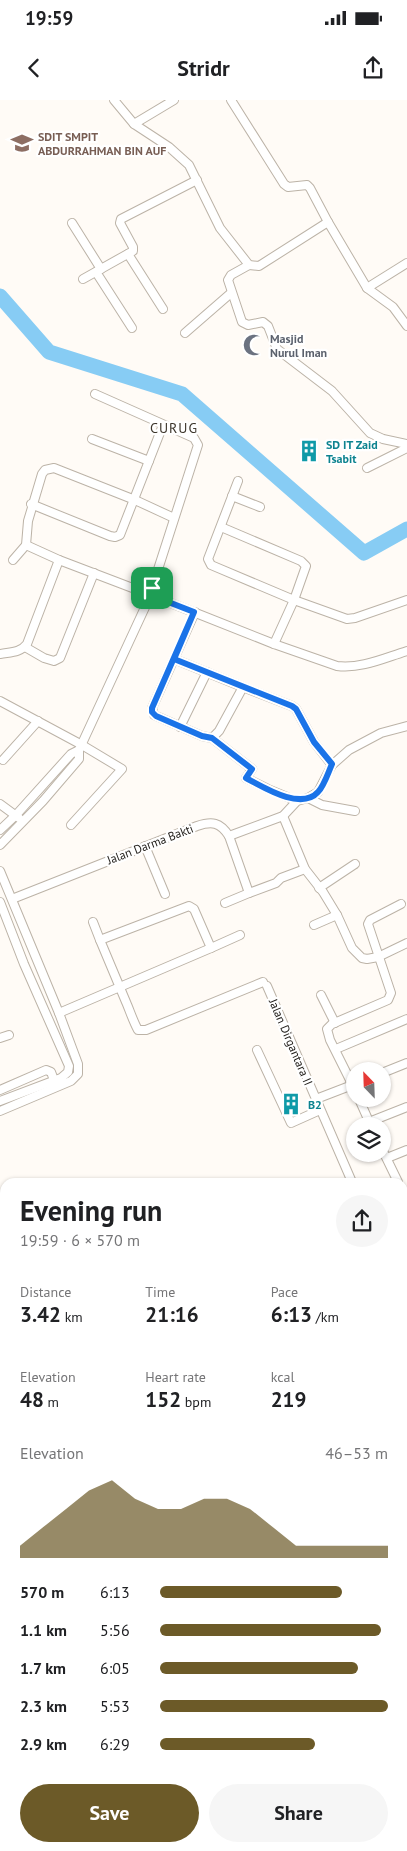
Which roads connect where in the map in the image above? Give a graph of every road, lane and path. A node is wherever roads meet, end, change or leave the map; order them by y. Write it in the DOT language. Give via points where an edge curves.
graph roads {
  1 [pos="114,100"];
  2 [pos="174,100"];
  3 [pos="231,100"];
  4 [pos="134,124"];
  5 [pos="197,180"];
  6 [pos="328,222"];
  7 [pos="72,223"];
  8 [pos="128,254"];
  9 [pos="407,263"];
  10 [pos="249,265"];
  11 [pos="98,270"];
  12 [pos="83,279"];
  13 [pos="367,288"];
  14 [pos="231,293"];
  15 [pos="163,309"];
  16 [pos="407,326"];
  17 [pos="132,328"];
  18 [pos="185,333"];
  19 [pos="95,394"];
  20 [pos="163,425"];
  21 [pos="92,439"];
  22 [pos="407,444"];
  23 [pos="407,448"];
  24 [pos="148,461"];
  25 [pos="367,468"];
  26 [pos="238,480"];
  27 [pos="232,496"];
  28 [pos="134,500"];
  29 [pos="32,504"];
  30 [pos="260,507"];
  31 [pos="174,518"];
  32 [pos="221,527"];
  33 [pos="26,545"];
  34 [pos="13,560"];
  35 [pos="59,560"];
  36 [pos="94,573"];
  37 [pos="152,588"];
  38 [pos="143,592"];
  39 [pos="158,598"];
  40 [pos="294,600"];
  41 [pos="407,600"];
  42 [pos="147,603"];
  43 [pos="194,612"];
  44 [pos="274,644"];
  45 [pos="25,647"];
  46 [pos="407,651"];
  47 [pos="0,654"];
  48 [pos="174,659"];
  49 [pos="207,672"];
  50 [pos="243,687"];
  51 [pos="0,701"];
  52 [pos="38,721"];
  53 [pos="407,726"];
  54 [pos="180,727"];
  55 [pos="212,738"];
  56 [pos="81,748"];
  57 [pos="3,760"];
  58 [pos="332,764"];
  59 [pos="308,798"];
  60 [pos="297,800"];
  61 [pos="0,804"];
  62 [pos="355,812"];
  63 [pos="16,815"];
  64 [pos="283,816"];
  65 [pos="23,822"];
  66 [pos="71,825"];
  67 [pos="0,830"];
  68 [pos="229,836"];
  69 [pos="0,844"];
  70 [pos="145,846"];
  71 [pos="355,864"];
  72 [pos="304,869"];
  73 [pos="0,871"];
  74 [pos="319,888"];
  75 [pos="249,893"];
  76 [pos="165,894"];
  77 [pos="12,899"];
  78 [pos="0,902"];
  79 [pos="225,903"];
  80 [pos="401,904"];
  81 [pos="337,915"];
  82 [pos="93,922"];
  83 [pos="314,925"];
  84 [pos="240,935"];
  85 [pos="100,940"];
  86 [pos="407,943"];
  87 [pos="211,948"];
  88 [pos="378,957"];
  89 [pos="37,959"];
  90 [pos="24,964"];
  91 [pos="119,987"];
  92 [pos="321,994"];
  93 [pos="59,1013"];
  94 [pos="407,1019"];
  95 [pos="335,1023"];
  96 [pos="9,1036"];
  97 [pos="0,1038"];
  98 [pos="336,1049"];
  99 [pos="257,1050"];
  100 [pos="407,1063"];
  101 [pos="391,1069"];
  102 [pos="346,1070"];
  103 [pos="54,1080"];
  104 [pos="0,1090"];
  105 [pos="346,1090"];
  106 [pos="316,1099"];
  107 [pos="0,1101"];
  108 [pos="407,1107"];
  109 [pos="320,1110"];
  110 [pos="0,1111"];
  111 [pos="385,1117"];
  112 [pos="407,1150"];
  113 [pos="391,1156"];
  114 [pos="389,1162"];
  115 [pos="350,1178"];
  116 [pos="396,1178"];
  1 -- 4 [label="street"];
  2 -- 4 [label="street"];
  3 -- 6 [label="street" via="284,184 288,188 307,185"];
  4 -- 5 [label="street" via="180,155"];
  5 -- 8 [label="street" via="121,219 120,223 134,247"];
  5 -- 10 [label="street" via="220,228"];
  6 -- 10 [label="street" via="259,266"];
  6 -- 13 [label="street"];
  7 -- 11 [label="street"];
  8 -- 11 [label="street"];
  8 -- 15 [label="street"];
  9 -- 13 [label="street"];
  10 -- 14 [label="street" via="229,278"];
  11 -- 12 [label="street"];
  11 -- 17 [label="street"];
  13 -- 16 [label="street" via="393,307"];
  14 -- 18 [label="street"];
  14 -- 22 [label="street" via="242,322 266,324 277,349 332,391 370,433"];
  19 -- 20 [label="street"];
  20 -- 24 [label="street"];
  20 -- 31 [label="street" via="194,438 198,445"];
  21 -- 24 [label="street"];
  23 -- 25 [label="street"];
  24 -- 28 [label="street"];
  26 -- 27 [label="street"];
  27 -- 30 [label="street"];
  27 -- 32 [label="street"];
  28 -- 29 [label="street" via="49,468 42,474"];
  28 -- 29 [label="street" via="120,535 115,537"];
  28 -- 31 [label="street"];
  29 -- 33 [label="street"];
  31 -- 37 [label="street"];
  32 -- 40 [label="street" via="304,563 306,569"];
  32 -- 40 [label="street" via="208,559 210,565"];
  33 -- 34 [label="street"];
  33 -- 35 [label="street"];
  35 -- 36 [label="street"];
  35 -- 45 [label="street"];
  36 -- 38 [label="street"];
  36 -- 45 [label="street" via="60,658 54,661 44,658"];
  37 -- 38 [label="street"];
  37 -- 39 [label="street"];
  38 -- 42 [label="street"];
  39 -- 42 [label="street" via="152,604"];
  39 -- 43 [label="street"];
  40 -- 41 [label="street" via="347,619"];
  40 -- 44 [label="street"];
  42 -- 56 [label="street"];
  43 -- 44 [label="street"];
  43 -- 48 [label="street"];
  44 -- 46 [label="street" via="346,667"];
  45 -- 47 [label="street" via="17,652"];
  48 -- 49 [label="street"];
  48 -- 54 [label="street" via="152,710 156,716"];
  49 -- 50 [label="street"];
  49 -- 54 [label="street"];
  50 -- 55 [label="street"];
  50 -- 58 [label="street" via="296,709 314,742"];
  51 -- 52 [label="street"];
  52 -- 56 [label="street"];
  52 -- 57 [label="street"];
  53 -- 58 [label="street" via="358,744"];
  54 -- 55 [label="street"];
  55 -- 60 [label="street" via="252,769 246,778"];
  56 -- 63 [label="street"];
  56 -- 65 [label="street" via="79,759"];
  56 -- 66 [label="street" via="122,769"];
  58 -- 59 [label="street" via="318,792"];
  59 -- 60 [label="street"];
  59 -- 62 [label="street" via="322,805"];
  60 -- 64 [label="street"];
  61 -- 63 [label="street"];
  63 -- 65 [label="street"];
  63 -- 67 [label="street"];
  64 -- 68 [label="street"];
  64 -- 72 [label="street"];
  65 -- 69 [label="street"];
  68 -- 70 [label="street, Jalan Darma Bakti" via="216,823 204,824"];
  68 -- 75 [label="street"];
  70 -- 76 [label="street"];
  70 -- 77 [label="street, Jalan Darma Bakti"];
  71 -- 74 [label="street"];
  72 -- 74 [label="street"];
  72 -- 75 [label="street"];
  73 -- 77 [label="street"];
  74 -- 81 [label="street"];
  75 -- 79 [label="street"];
  77 -- 89 [label="street"];
  78 -- 90 [label="street"];
  80 -- 88 [label="street" via="368,924"];
  81 -- 83 [label="street"];
  81 -- 88 [label="street" via="352,948 362,958"];
  82 -- 85 [label="street"];
  84 -- 87 [label="street"];
  85 -- 87 [label="street" via="189,906 194,909"];
  85 -- 91 [label="street"];
  86 -- 88 [label="street"];
  87 -- 91 [label="street"];
  88 -- 95 [label="street" via="391,992 388,1000"];
  89 -- 90 [label="street"];
  89 -- 93 [label="street"];
  90 -- 103 [label="street" via="69,1066 66,1075"];
  91 -- 93 [label="street"];
  91 -- 106 [label="street, Jalan Dirgantara II" via="135,1026 142,1031 265,984"];
  92 -- 95 [label="street"];
  93 -- 110 [label="street" via="78,1064 78,1076"];
  94 -- 98 [label="street"];
  95 -- 98 [label="street" via="327,1029"];
  96 -- 97 [label="street"];
  98 -- 102 [label="street"];
  99 -- 109 [label="street" via="291,1123"];
  100 -- 101 [label="street"];
  103 -- 104 [label="street" via="51,1072 46,1070"];
  103 -- 107 [label="street"];
  105 -- 106 [label="street"];
  106 -- 109 [label="street, Jalan Dirgantara II"];
  108 -- 111 [label="street"];
  109 -- 115 [label="street, Jalan Dirgantara II"];
  112 -- 113 [label="street"];
  114 -- 116 [label="street"];
}
